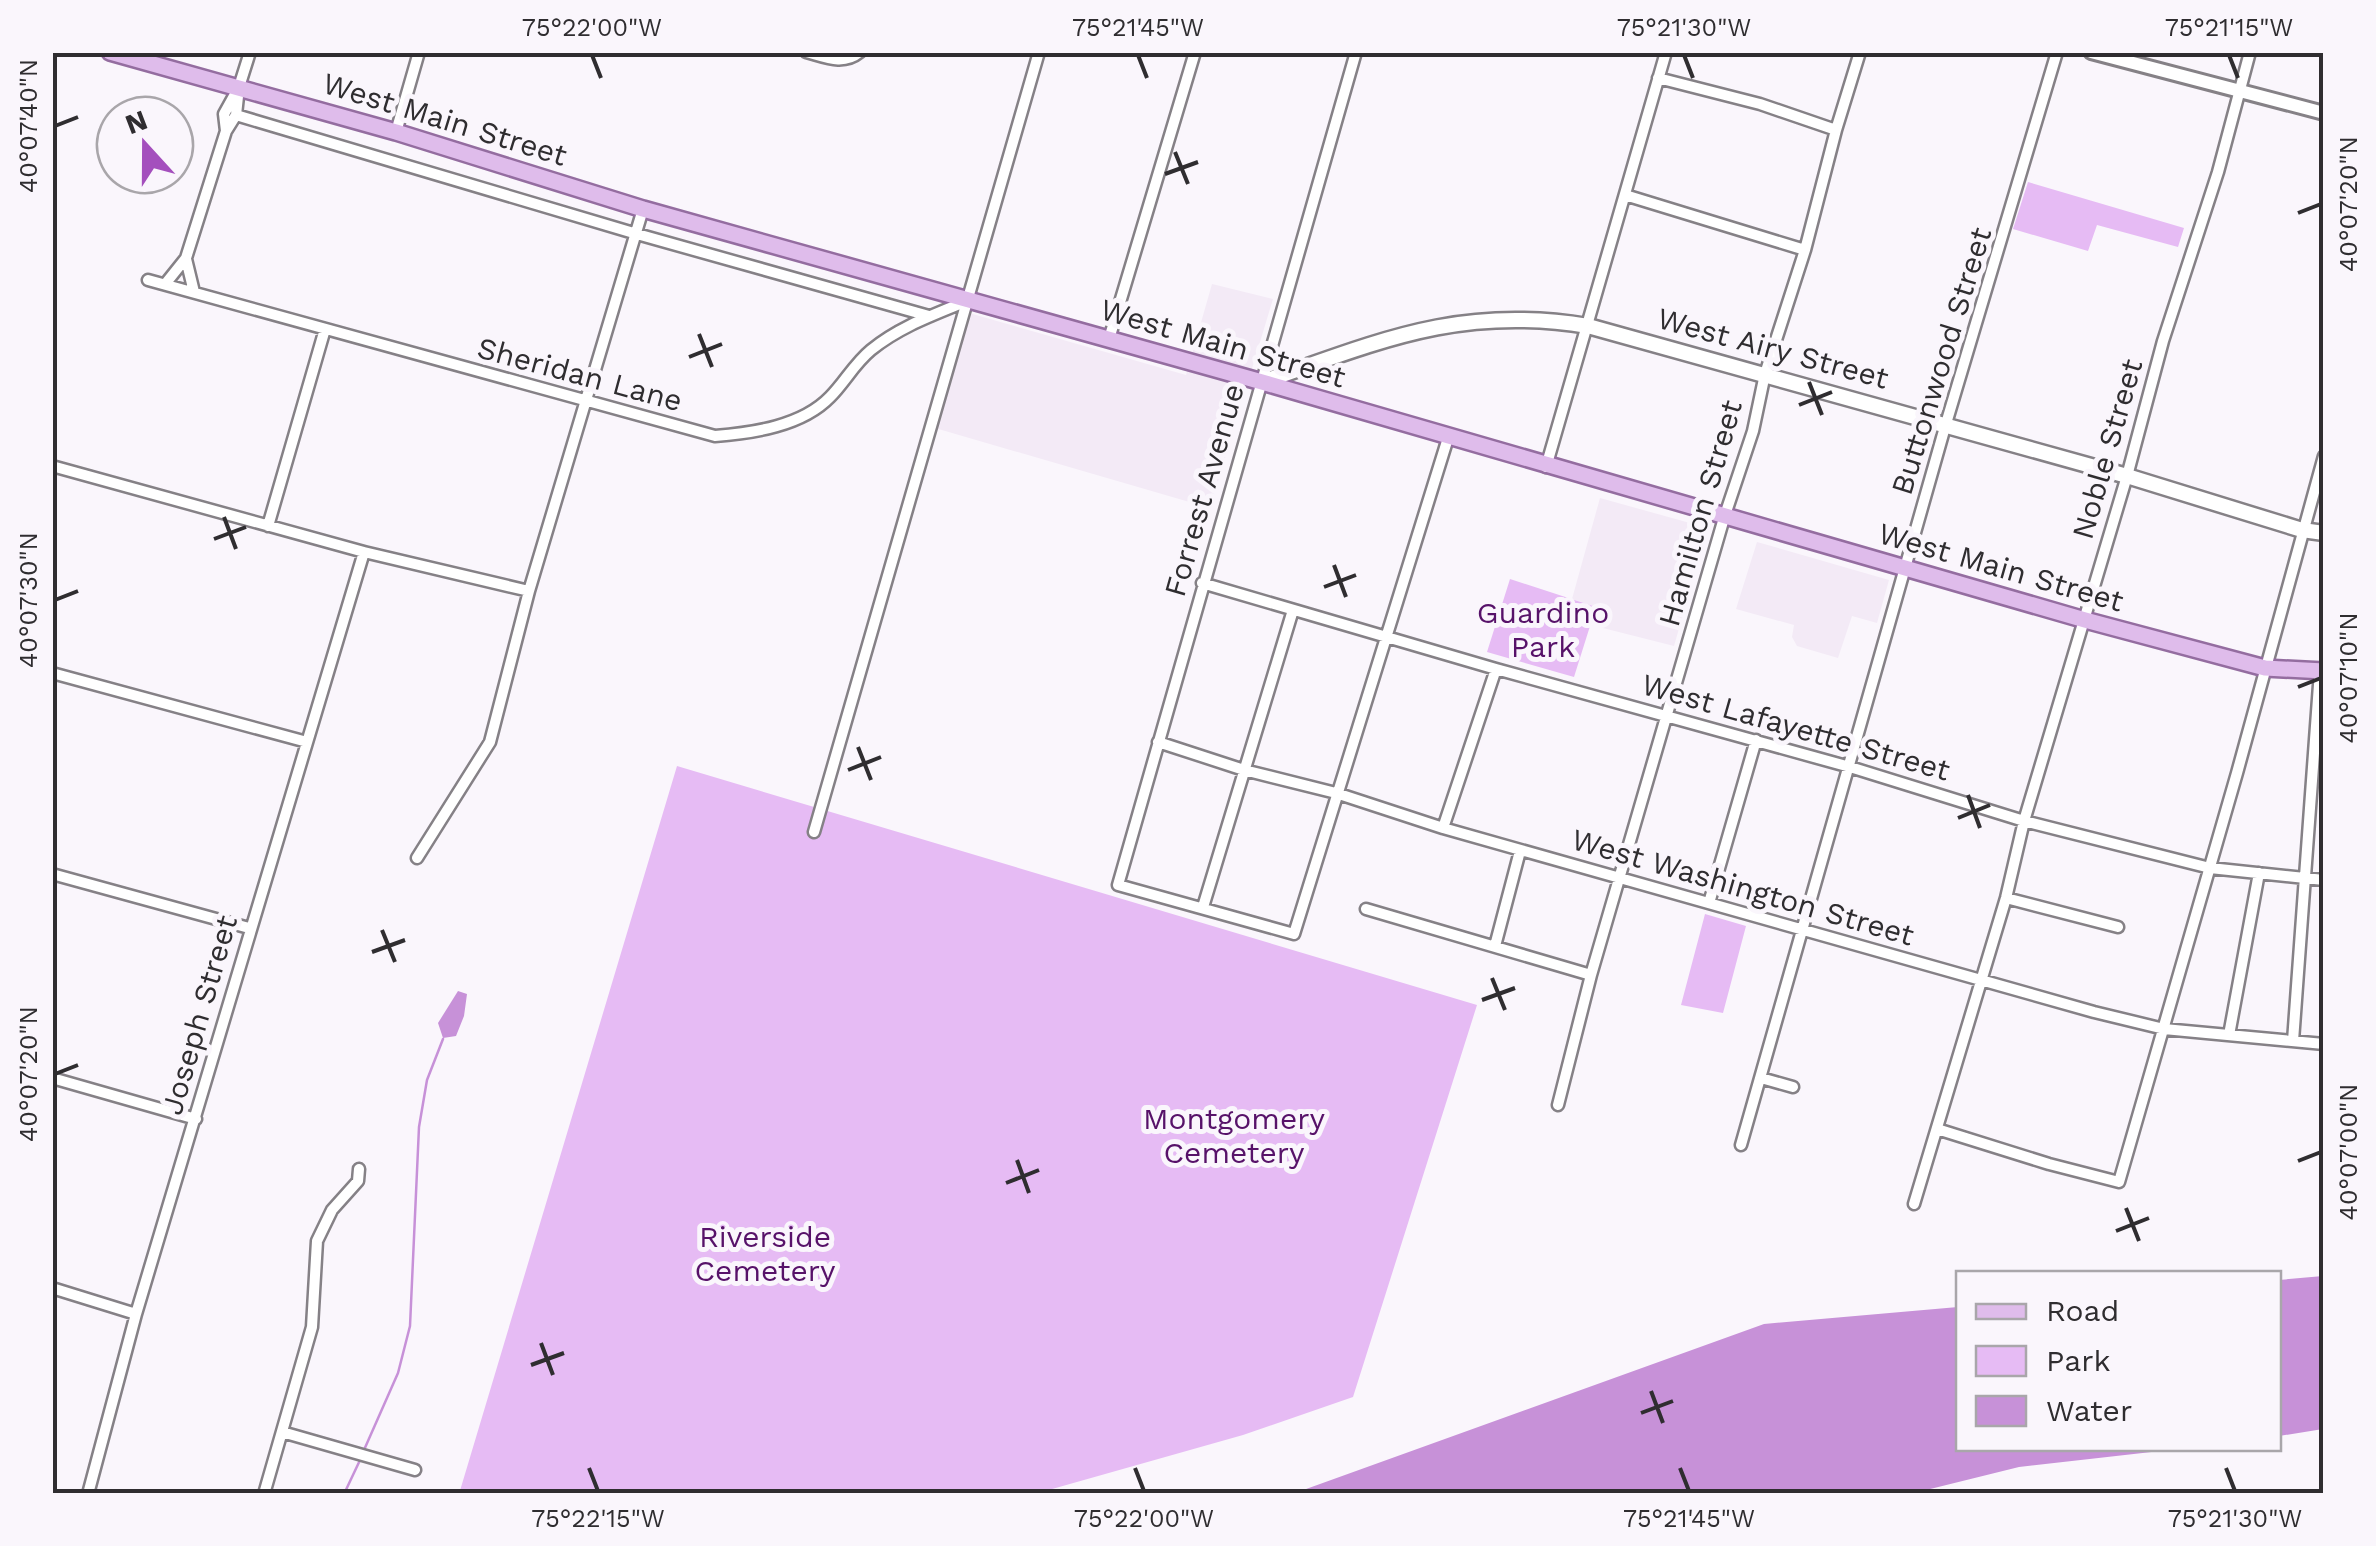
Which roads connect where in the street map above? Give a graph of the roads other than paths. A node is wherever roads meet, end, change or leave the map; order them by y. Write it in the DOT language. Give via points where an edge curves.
graph roads {
  1 [pos="110,52"];
  2 [pos="250,52"];
  3 [pos="419,52"];
  4 [pos="806,52"];
  5 [pos="860,52"];
  6 [pos="1040,52"];
  7 [pos="1195,52"];
  8 [pos="1356,52"];
  9 [pos="1666,52"];
  10 [pos="1860,52"];
  11 [pos="2057,52"];
  12 [pos="2090,52"];
  13 [pos="2250,52"];
  14 [pos="1658,78"];
  15 [pos="239,87"];
  16 [pos="2240,91"];
  17 [pos="2324,113"];
  18 [pos="236,115"];
  19 [pos="1836,130"];
  20 [pos="226,131"];
  21 [pos="396,132"];
  22 [pos="1625,195"];
  23 [pos="643,208"];
  24 [pos="638,234"];
  25 [pos="1806,250"];
  26 [pos="186,258"];
  27 [pos="148,280"];
  28 [pos="166,283"];
  29 [pos="194,292"];
  30 [pos="968,300"];
  31 [pos="930,316"];
  32 [pos="1588,326"];
  33 [pos="325,328"];
  34 [pos="1109,339"];
  35 [pos="1766,374"];
  36 [pos="1262,382"];
  37 [pos="586,402"];
  38 [pos="1946,427"];
  39 [pos="1448,438"];
  40 [pos="2324,456"];
  41 [pos="52,466"];
  42 [pos="1546,466"];
  43 [pos="2127,476"];
  44 [pos="1724,518"];
  45 [pos="268,526"];
  46 [pos="2302,530"];
  47 [pos="2324,532"];
  48 [pos="364,552"];
  49 [pos="1905,570"];
  50 [pos="1202,582"];
  51 [pos="529,590"];
  52 [pos="1293,610"];
  53 [pos="2085,620"];
  54 [pos="1384,636"];
  55 [pos="2265,668"];
  56 [pos="1496,669"];
  57 [pos="2322,671"];
  58 [pos="52,673"];
  59 [pos="1667,715"];
  60 [pos="1756,740"];
  61 [pos="307,742"];
  62 [pos="1158,742"];
  63 [pos="1850,767"];
  64 [pos="1244,770"];
  65 [pos="1336,793"];
  66 [pos="2024,821"];
  67 [pos="1444,828"];
  68 [pos="814,832"];
  69 [pos="1520,850"];
  70 [pos="417,858"];
  71 [pos="2210,868"];
  72 [pos="2259,873"];
  73 [pos="52,874"];
  74 [pos="2305,878"];
  75 [pos="1621,879"];
  76 [pos="2324,880"];
  77 [pos="2006,898"];
  78 [pos="1709,904"];
  79 [pos="1202,907"];
  80 [pos="1366,909"];
  81 [pos="2118,927"];
  82 [pos="249,928"];
  83 [pos="1803,930"];
  84 [pos="1496,946"];
  85 [pos="1591,975"];
  86 [pos="1979,979"];
  87 [pos="2164,1029"];
  88 [pos="2229,1035"];
  89 [pos="2293,1041"];
  90 [pos="2324,1044"];
  91 [pos="52,1078"];
  92 [pos="1760,1078"];
  93 [pos="1793,1087"];
  94 [pos="1558,1105"];
  95 [pos="196,1119"];
  96 [pos="1936,1128"];
  97 [pos="1741,1145"];
  98 [pos="359,1169"];
  99 [pos="1914,1204"];
  100 [pos="52,1288"];
  101 [pos="136,1314"];
  102 [pos="282,1432"];
  103 [pos="415,1470"];
  104 [pos="88,1494"];
  105 [pos="264,1494"];
  1 -- 15 [label="main road, West Main Street"];
  2 -- 15 [label="street"];
  3 -- 21 [label="street"];
  4 -- 5 [label="street" via="837,60"];
  6 -- 30 [label="street"];
  7 -- 34 [label="street"];
  8 -- 36 [label="street, Forrest Avenue"];
  9 -- 14 [label="street"];
  10 -- 19 [label="street, Hamilton Street"];
  11 -- 38 [label="street, Buttonwood Street"];
  12 -- 16 [label="street"];
  13 -- 16 [label="street, Noble Street"];
  14 -- 19 [label="street"];
  14 -- 22 [label="street"];
  15 -- 18 [label="street"];
  15 -- 20 [label="street" via="224,114"];
  15 -- 21 [label="main road, West Main Street"];
  16 -- 17 [label="street"];
  16 -- 43 [label="street, Noble Street"];
  18 -- 20 [label="street"];
  18 -- 24 [label="street"];
  19 -- 25 [label="street, Hamilton Street"];
  20 -- 26 [label="street"];
  21 -- 23 [label="main road, West Main Street"];
  22 -- 25 [label="street"];
  22 -- 32 [label="street"];
  23 -- 24 [label="street"];
  23 -- 30 [label="main road, West Main Street"];
  24 -- 31 [label="street"];
  24 -- 37 [label="street"];
  25 -- 35 [label="street, Hamilton Street"];
  26 -- 28 [label="street"];
  26 -- 29 [label="street"];
  27 -- 28 [label="street, Sheridan Lane"];
  28 -- 29 [label="street, Sheridan Lane"];
  29 -- 33 [label="street, Sheridan Lane"];
  30 -- 31 [label="street, Sheridan Lane"];
  30 -- 34 [label="main road, West Main Street"];
  30 -- 68 [label="street"];
  31 -- 37 [label="street, Sheridan Lane" via="856,362 811,412 776,425 715,436"];
  32 -- 35 [label="main road, West Airy Street"];
  32 -- 36 [label="main road, West Airy Street" via="1541,318 1463,321"];
  32 -- 42 [label="street"];
  33 -- 37 [label="street, Sheridan Lane"];
  33 -- 45 [label="street"];
  34 -- 36 [label="main road, West Main Street"];
  35 -- 38 [label="main road, West Airy Street"];
  35 -- 44 [label="street, Hamilton Street"];
  36 -- 39 [label="main road, West Main Street"];
  36 -- 50 [label="street, Forrest Avenue"];
  37 -- 51 [label="street"];
  38 -- 43 [label="main road, West Airy Street"];
  38 -- 49 [label="street, Buttonwood Street"];
  39 -- 42 [label="main road, West Main Street"];
  39 -- 54 [label="street"];
  40 -- 46 [label="street"];
  41 -- 45 [label="street"];
  42 -- 44 [label="main road, West Main Street"];
  43 -- 46 [label="main road, West Airy Street"];
  43 -- 53 [label="street, Noble Street"];
  44 -- 49 [label="main road, West Main Street"];
  44 -- 59 [label="street, Hamilton Street"];
  45 -- 48 [label="street"];
  46 -- 47 [label="main road, West Airy Street"];
  46 -- 55 [label="street"];
  48 -- 51 [label="street"];
  48 -- 61 [label="street, Joseph Street"];
  49 -- 53 [label="main road, West Main Street"];
  49 -- 63 [label="street, Buttonwood Street"];
  50 -- 52 [label="street, West Lafayette Street"];
  50 -- 62 [label="street, Forrest Avenue"];
  51 -- 70 [label="street" via="490,742"];
  52 -- 54 [label="street, West Lafayette Street"];
  52 -- 64 [label="street"];
  53 -- 55 [label="main road, West Main Street"];
  53 -- 66 [label="street, Noble Street"];
  54 -- 56 [label="street, West Lafayette Street"];
  54 -- 65 [label="street"];
  55 -- 57 [label="main road, West Main Street"];
  55 -- 71 [label="street"];
  56 -- 59 [label="street, West Lafayette Street"];
  56 -- 67 [label="street"];
  57 -- 74 [label="street"];
  58 -- 61 [label="street"];
  59 -- 60 [label="street, West Lafayette Street"];
  59 -- 75 [label="street, Hamilton Street"];
  60 -- 63 [label="street, West Lafayette Street"];
  60 -- 78 [label="street"];
  61 -- 82 [label="street, Joseph Street"];
  62 -- 64 [label="street, West Washington Street"];
  62 -- 79 [label="street, Forrest Avenue" via="1118,885"];
  63 -- 66 [label="street, West Lafayette Street"];
  63 -- 83 [label="street, Buttonwood Street"];
  64 -- 65 [label="street, West Washington Street"];
  64 -- 79 [label="street"];
  65 -- 67 [label="street, West Washington Street"];
  65 -- 79 [label="street" via="1294,934"];
  66 -- 71 [label="street, West Lafayette Street"];
  66 -- 77 [label="street, Noble Street"];
  67 -- 69 [label="street, West Washington Street"];
  69 -- 75 [label="street, West Washington Street"];
  69 -- 84 [label="street"];
  71 -- 72 [label="street, West Lafayette Street"];
  71 -- 87 [label="street"];
  72 -- 74 [label="street, West Lafayette Street"];
  72 -- 88 [label="street"];
  73 -- 82 [label="street"];
  74 -- 76 [label="street, West Lafayette Street"];
  74 -- 89 [label="street"];
  75 -- 78 [label="street, West Washington Street"];
  75 -- 85 [label="street, Hamilton Street"];
  77 -- 81 [label="street"];
  77 -- 86 [label="street, Noble Street"];
  78 -- 83 [label="street, West Washington Street"];
  80 -- 84 [label="street"];
  82 -- 95 [label="street, Joseph Street"];
  83 -- 86 [label="street, West Washington Street"];
  83 -- 92 [label="street, Buttonwood Street"];
  84 -- 85 [label="street"];
  85 -- 94 [label="street, Hamilton Street"];
  86 -- 87 [label="street, West Washington Street"];
  86 -- 96 [label="street, Noble Street"];
  87 -- 88 [label="street, West Washington Street"];
  87 -- 96 [label="street" via="2119,1182"];
  88 -- 89 [label="street, West Washington Street"];
  89 -- 90 [label="street, West Washington Street"];
  91 -- 95 [label="street"];
  92 -- 93 [label="street"];
  92 -- 97 [label="street, Buttonwood Street"];
  95 -- 101 [label="street, Joseph Street"];
  96 -- 99 [label="street, Noble Street"];
  98 -- 102 [label="street" via="354,1188 332,1210 316,1241 312,1327"];
  100 -- 101 [label="street"];
  101 -- 104 [label="street, Joseph Street"];
  102 -- 103 [label="street"];
  102 -- 105 [label="street"];
}
